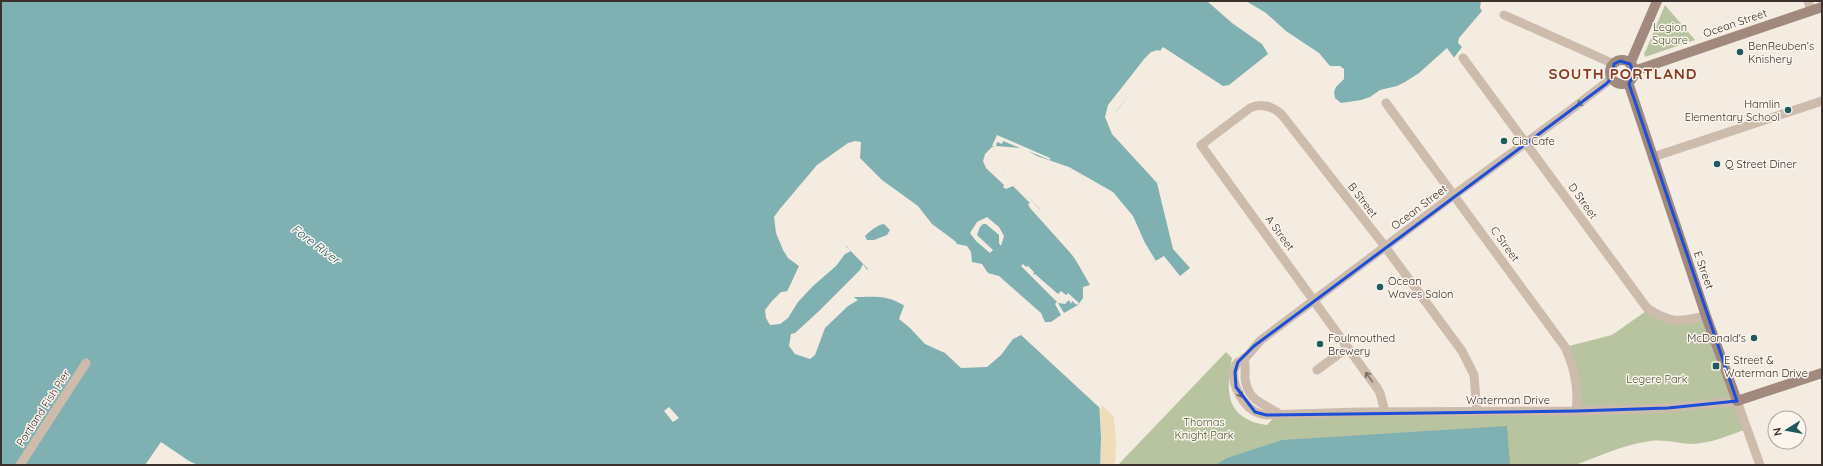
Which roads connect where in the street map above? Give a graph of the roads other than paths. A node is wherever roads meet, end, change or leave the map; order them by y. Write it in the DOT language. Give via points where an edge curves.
graph roads {
  1 [pos="1657,1"];
  2 [pos="1809,6"];
  3 [pos="1822,7"];
  4 [pos="1504,15"];
  5 [pos="1463,58"];
  6 [pos="1614,64"];
  7 [pos="1632,67"];
  8 [pos="1612,78"];
  9 [pos="1628,82"];
  10 [pos="1822,101"];
  11 [pos="1386,103"];
  12 [pos="1277,110"];
  13 [pos="1526,143"];
  14 [pos="1653,157"];
  15 [pos="1454,195"];
  16 [pos="1385,248"];
  17 [pos="1313,300"];
  18 [pos="1706,316"];
  19 [pos="1347,348"];
  20 [pos="86,363"];
  21 [pos="1317,370"];
  22 [pos="1822,373"];
  23 [pos="1737,401"];
  24 [pos="1576,411"];
  25 [pos="1385,412"];
  26 [pos="1478,412"];
  27 [pos="1278,414"];
  28 [pos="20,465"];
  29 [pos="1760,465"];
  1 -- 7 [label="street"];
  2 -- 3 [label="street, Ocean Street"];
  2 -- 7 [label="street, Ocean Street"];
  4 -- 6 [label="street"];
  5 -- 13 [label="street, D Street"];
  6 -- 7 [label="street" via="1624,61"];
  6 -- 8 [label="street" via="1611,70"];
  7 -- 9 [label="street" via="1633,77"];
  8 -- 9 [label="street" via="1621,84"];
  8 -- 13 [label="street, Ocean Street, one-way"];
  9 -- 14 [label="street, E Street"];
  10 -- 14 [label="street"];
  11 -- 15 [label="street, C Street"];
  12 -- 16 [label="street, B Street"];
  12 -- 17 [label="street, A Street" via="1257,105 1250,108 1201,145"];
  13 -- 15 [label="street, Ocean Street"];
  13 -- 18 [label="street, D Street" via="1647,308 1660,317 1677,321"];
  14 -- 18 [label="street, E Street"];
  15 -- 16 [label="street, Ocean Street"];
  15 -- 24 [label="street, C Street" via="1565,347 1575,373 1578,399"];
  16 -- 17 [label="street, Ocean Street"];
  16 -- 26 [label="street, B Street" via="1469,363 1475,381"];
  17 -- 19 [label="street, A Street"];
  17 -- 27 [label="street, Ocean Street" via="1261,340 1244,358 1246,385 1249,391 1261,405"];
  18 -- 23 [label="street, E Street"];
  19 -- 21 [label="street"];
  25 -- 19 [label="street, A Street, one-way" via="1380,393"];
  20 -- 28 [label="street, Portland Fish Pier"];
  22 -- 23 [label="street, Waterman Drive"];
  23 -- 24 [label="street, Waterman Drive" via="1668,408"];
  23 -- 29 [label="street, E Street"];
  24 -- 26 [label="street, Waterman Drive"];
  25 -- 26 [label="street, Waterman Drive"];
  25 -- 27 [label="street, Waterman Drive"];
}
